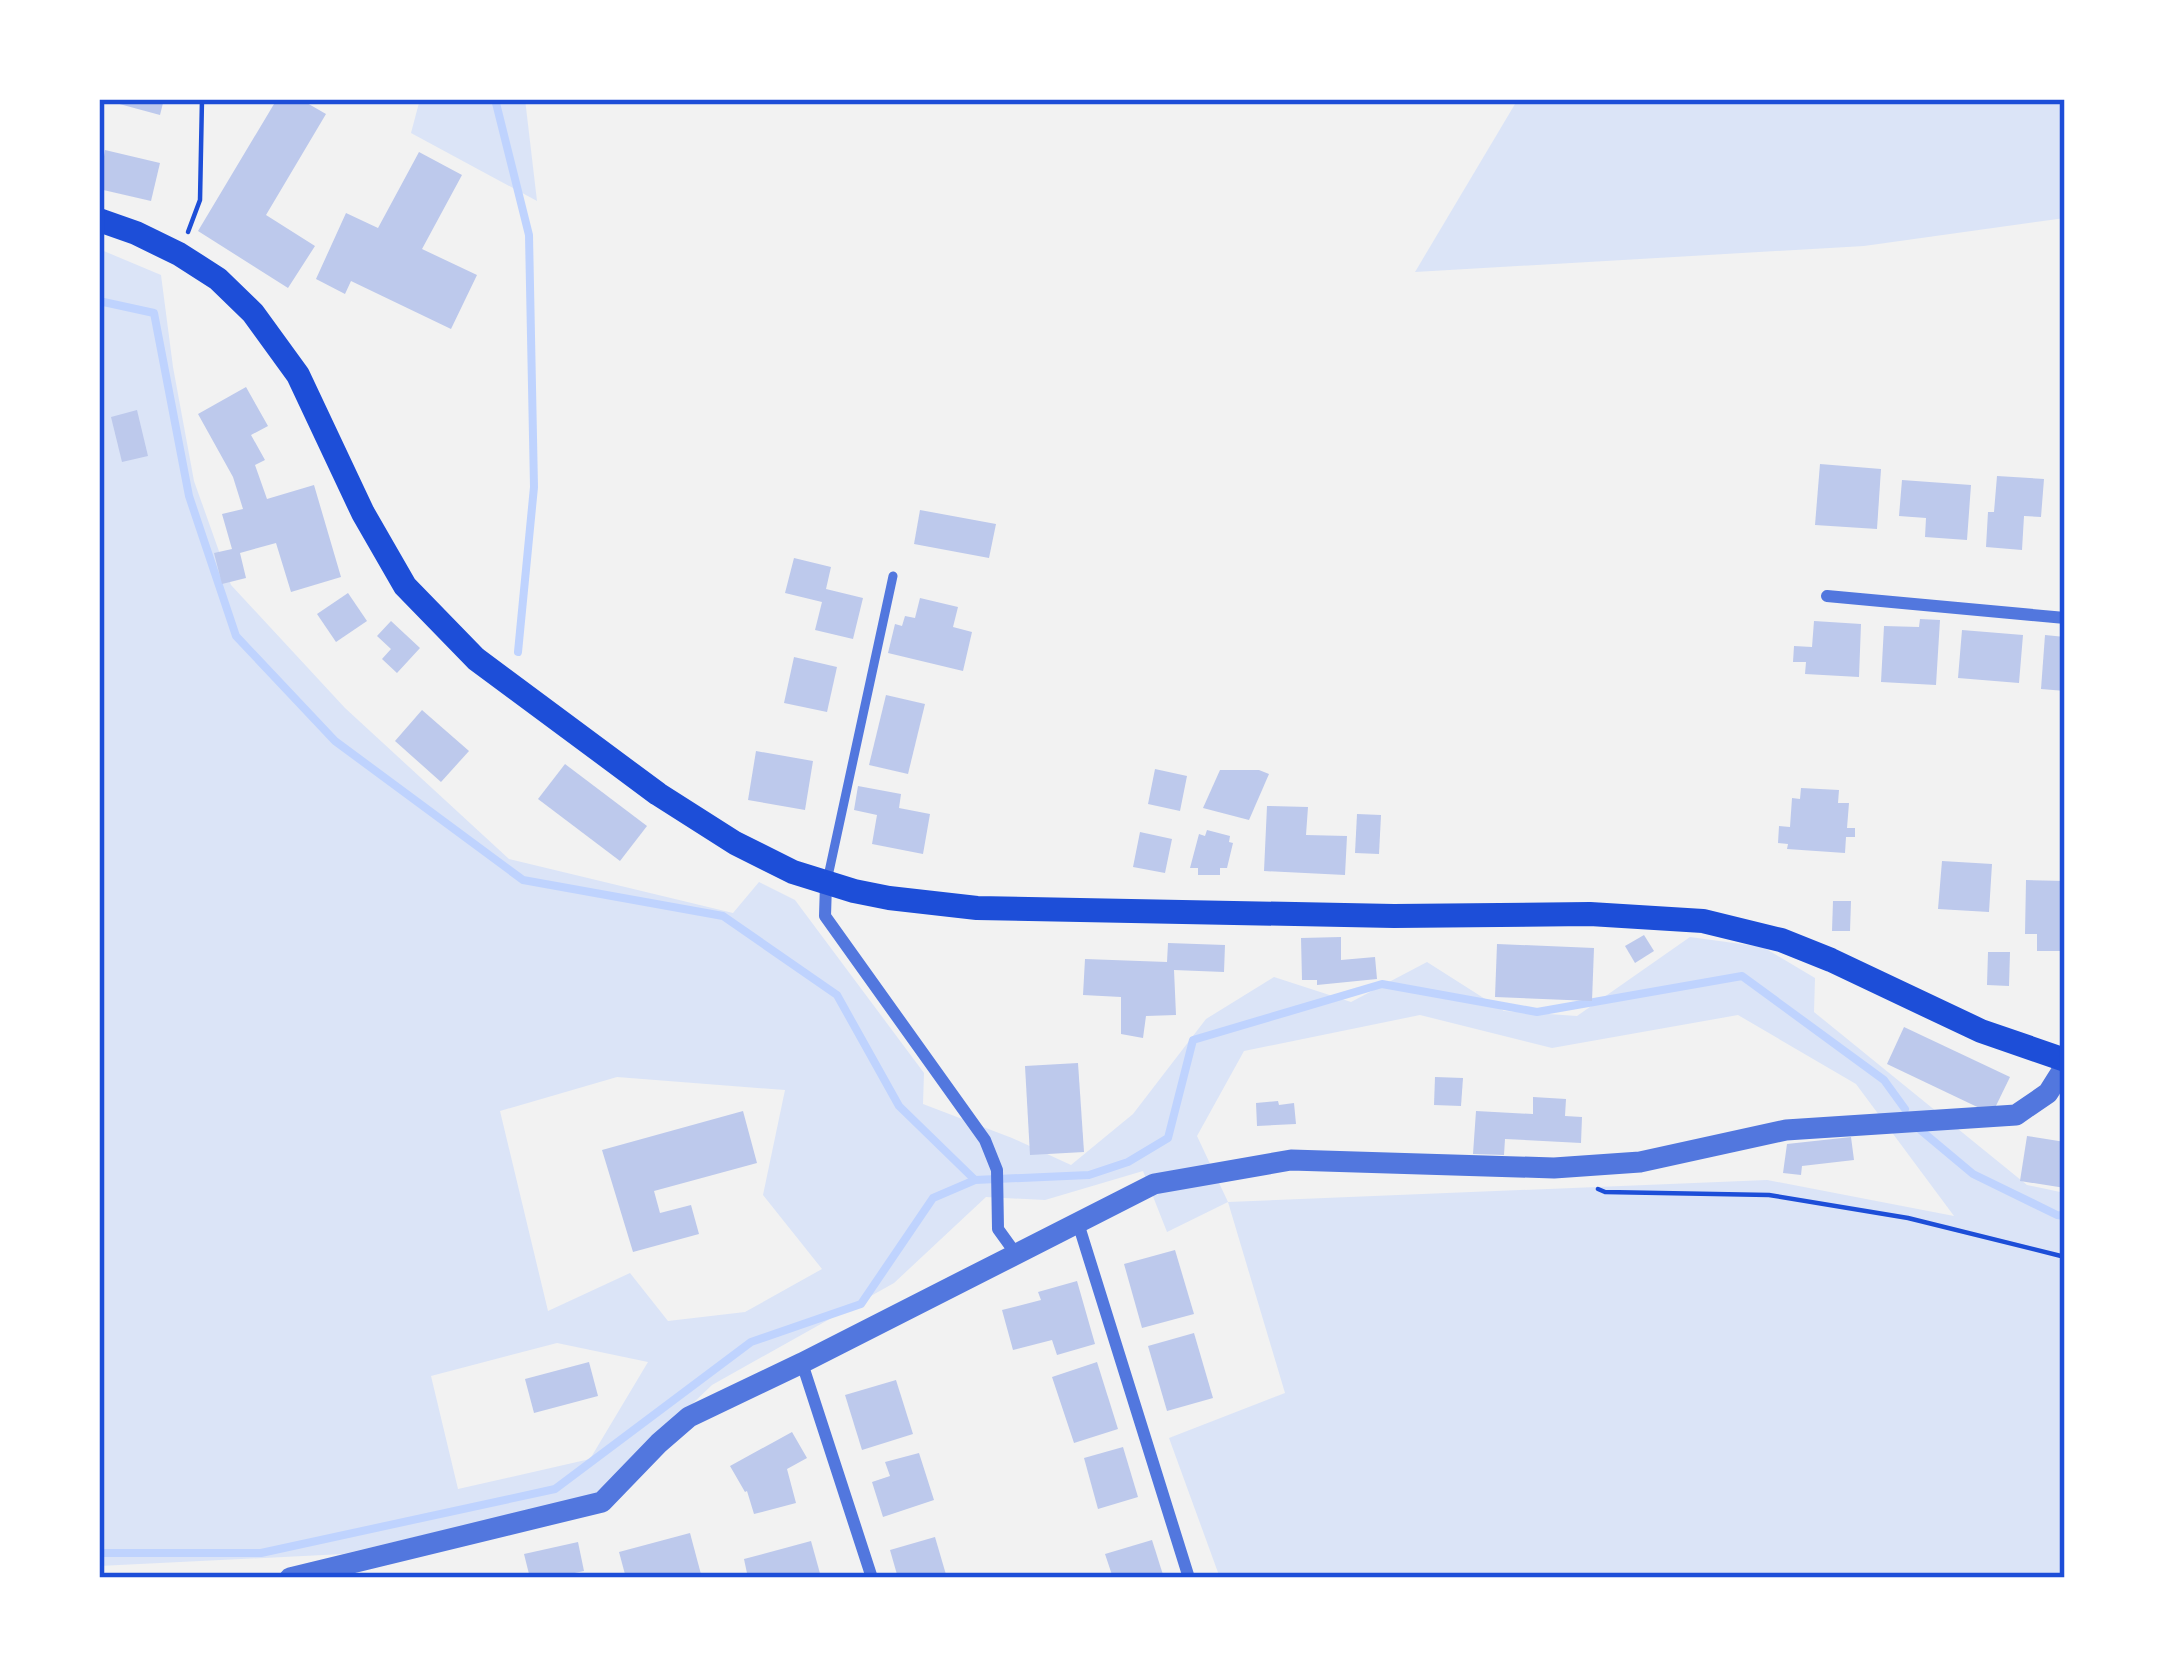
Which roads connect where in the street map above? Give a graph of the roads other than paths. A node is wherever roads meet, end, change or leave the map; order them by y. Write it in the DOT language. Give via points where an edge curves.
graph roads {
  1 [pos="99,220"];
  2 [pos="893,576"];
  3 [pos="1827,596"];
  4 [pos="2065,618"];
  5 [pos="826,883"];
  6 [pos="2065,1063"];
  7 [pos="1078,1222"];
  8 [pos="1016,1254"];
  9 [pos="802,1363"];
  10 [pos="290,1578"];
  11 [pos="872,1578"];
  12 [pos="1189,1578"];
  1 -- 5 [label="main road" via="179,254 253,313 298,375 405,586 476,659 706,825"];
  2 -- 5 [label="lane"];
  3 -- 4 [label="street"];
  5 -- 6 [label="main road" via="929,904 1025,911 1703,921 1781,940"];
  5 -- 8 [label="street" via="825,916 986,1140 997,1170 998,1228"];
  6 -- 7 [label="street" via="2048,1093 2016,1115 1786,1130 1640,1162 1554,1168 1291,1160 1154,1184"];
  7 -- 8 [label="street"];
  7 -- 12 [label="street"];
  8 -- 9 [label="street"];
  9 -- 10 [label="street" via="689,1417 602,1502"];
  9 -- 11 [label="street"];
}
